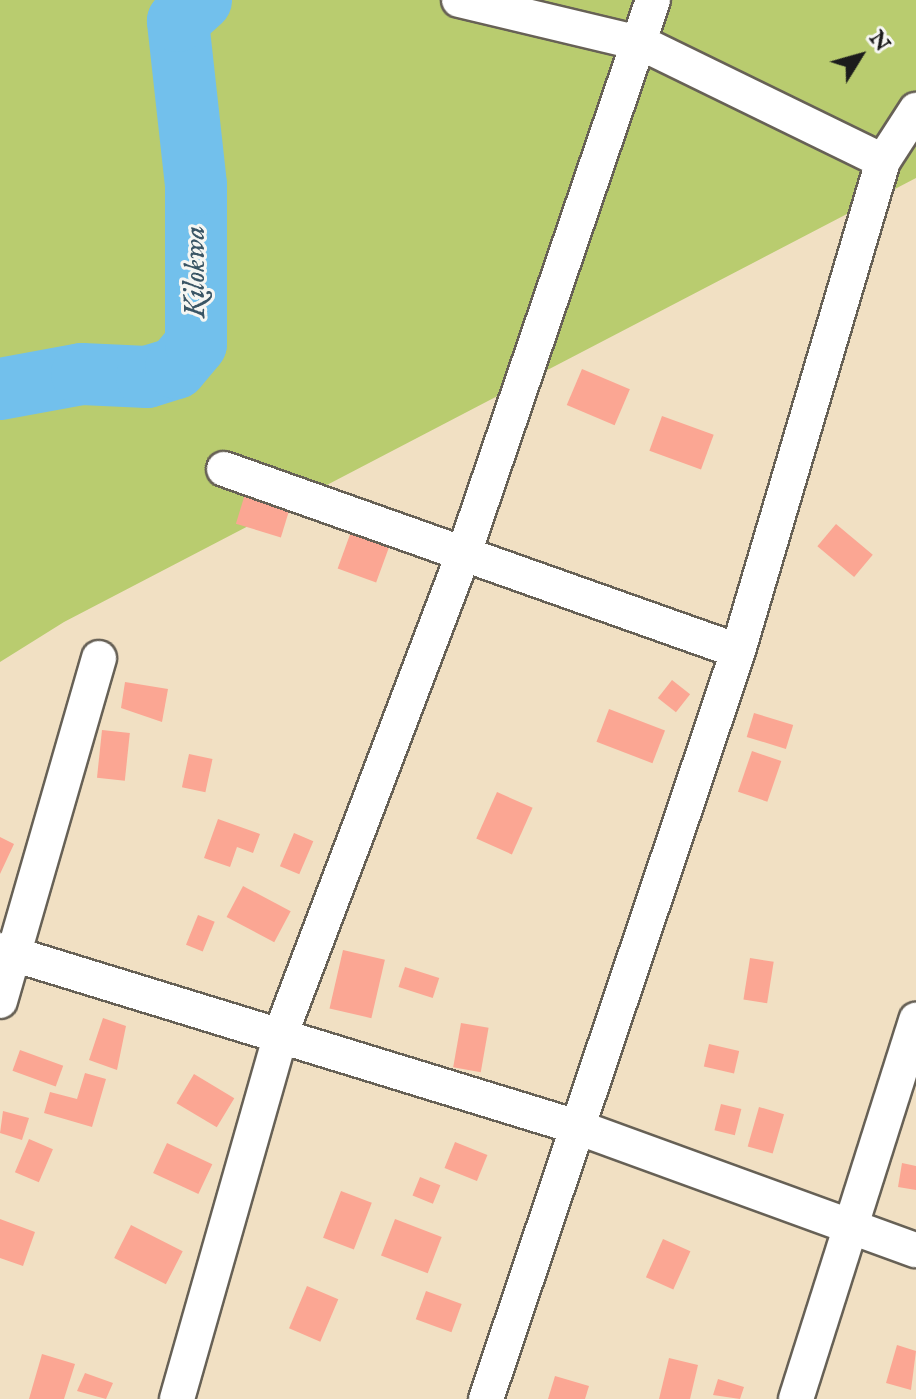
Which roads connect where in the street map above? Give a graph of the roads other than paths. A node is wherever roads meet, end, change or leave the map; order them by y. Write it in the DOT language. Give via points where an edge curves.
graph roads {
  1 [pos="459,0"];
  2 [pos="653,0"];
  3 [pos="643,44"];
  4 [pos="916,110"];
  5 [pos="883,161"];
  6 [pos="224,469"];
  7 [pos="465,550"];
  8 [pos="738,651"];
  9 [pos="99,658"];
  10 [pos="7,952"];
  11 [pos="0,1001"];
  12 [pos="916,1020"];
  13 [pos="281,1033"];
  14 [pos="580,1128"];
  15 [pos="849,1227"];
  16 [pos="916,1250"];
  17 [pos="177,1399"];
  18 [pos="486,1399"];
  19 [pos="796,1399"];
  1 -- 3 [label="street"];
  2 -- 3 [label="street"];
  3 -- 5 [label="street"];
  3 -- 7 [label="street"];
  4 -- 5 [label="street"];
  5 -- 8 [label="street"];
  6 -- 7 [label="street"];
  7 -- 8 [label="street"];
  7 -- 13 [label="street"];
  8 -- 14 [label="street"];
  9 -- 10 [label="street"];
  10 -- 11 [label="street"];
  10 -- 13 [label="street"];
  12 -- 15 [label="street"];
  13 -- 14 [label="street"];
  13 -- 17 [label="street"];
  14 -- 15 [label="street"];
  14 -- 18 [label="street"];
  15 -- 16 [label="street"];
  15 -- 19 [label="street"];
}
